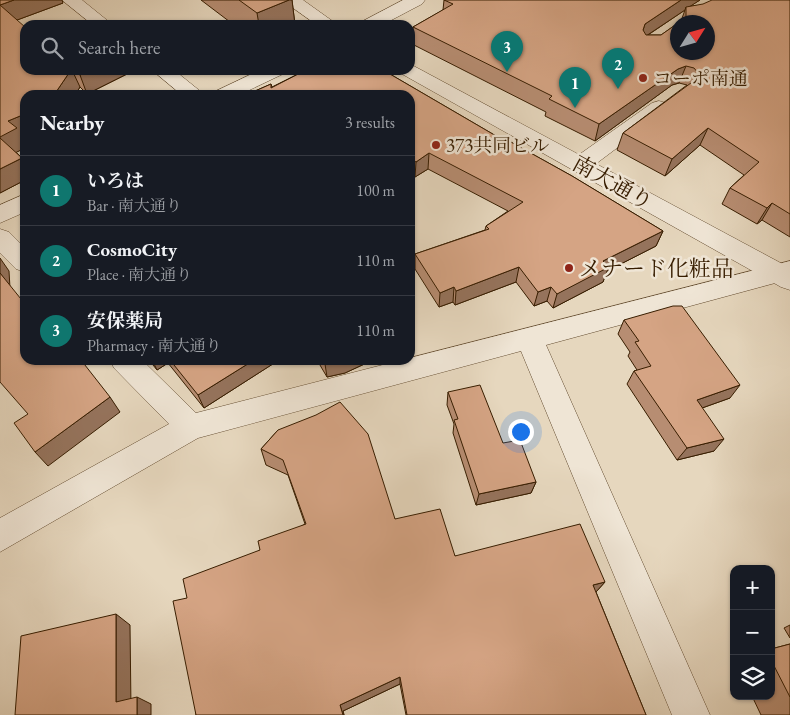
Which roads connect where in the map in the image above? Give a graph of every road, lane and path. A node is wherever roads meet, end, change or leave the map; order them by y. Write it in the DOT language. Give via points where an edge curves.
graph roads {
  1 [pos="71,0"];
  2 [pos="291,0"];
  3 [pos="416,0"];
  4 [pos="97,20"];
  5 [pos="321,20"];
  6 [pos="378,20"];
  7 [pos="415,74"];
  8 [pos="169,75"];
  9 [pos="265,75"];
  10 [pos="188,90"];
  11 [pos="234,90"];
  12 [pos="672,97"];
  13 [pos="581,164"];
  14 [pos="20,205"];
  15 [pos="0,215"];
  16 [pos="0,238"];
  17 [pos="20,258"];
  18 [pos="787,274"];
  19 [pos="529,337"];
  20 [pos="129,365"];
  21 [pos="192,427"];
  22 [pos="0,536"];
  23 [pos="691,715"];
  1 -- 4 [label="street"];
  2 -- 5 [label="street"];
  3 -- 6 [label="street"];
  7 -- 13 [label="street, 南大通り"];
  8 -- 10 [label="street"];
  9 -- 11 [label="street"];
  12 -- 13 [label="street"];
  13 -- 18 [label="street, 南大通り"];
  14 -- 15 [label="street"];
  16 -- 17 [label="street"];
  18 -- 19 [label="street"];
  19 -- 21 [label="street"];
  19 -- 23 [label="street"];
  20 -- 21 [label="street"];
  21 -- 22 [label="street"];
}
